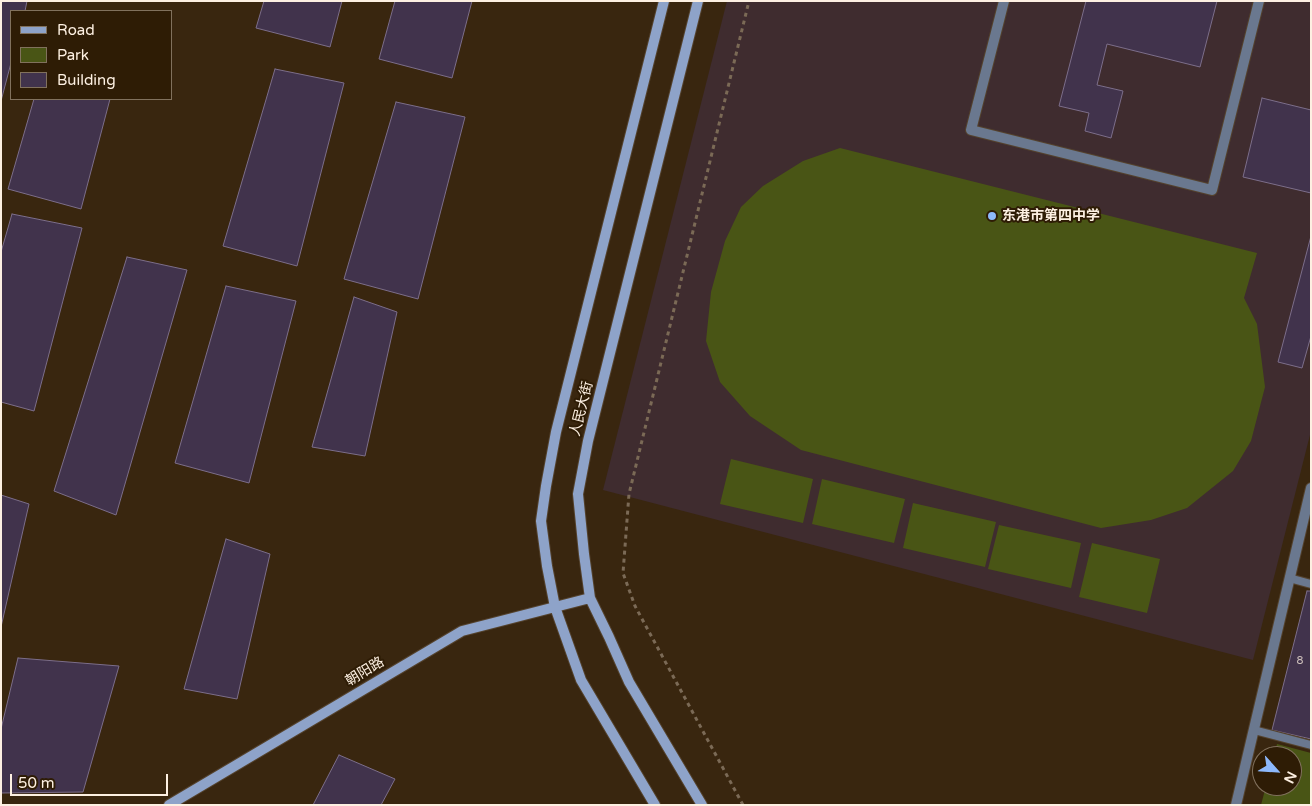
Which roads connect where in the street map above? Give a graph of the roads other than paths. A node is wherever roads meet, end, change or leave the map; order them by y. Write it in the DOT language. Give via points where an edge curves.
graph roads {
  1 [pos="664,1"];
  2 [pos="698,1"];
  3 [pos="1004,1"];
  4 [pos="1260,1"];
  5 [pos="1311,488"];
  6 [pos="1289,578"];
  7 [pos="1311,584"];
  8 [pos="590,598"];
  9 [pos="556,606"];
  10 [pos="1254,730"];
  11 [pos="1311,745"];
  12 [pos="169,805"];
  13 [pos="655,805"];
  14 [pos="702,805"];
  15 [pos="1236,805"];
  1 -- 9 [label="main road, 人民大街" via="556,432 546,486 541,521"];
  2 -- 8 [label="main road, 人民大街" via="588,441 578,494"];
  3 -- 4 [label="street" via="971,130 1212,190"];
  5 -- 6 [label="street"];
  6 -- 7 [label="lane"];
  6 -- 10 [label="street"];
  8 -- 9 [label="main road, 朝阳路"];
  8 -- 14 [label="main road, 人民大街" via="628,682"];
  9 -- 12 [label="main road, 朝阳路" via="462,631"];
  9 -- 13 [label="main road, 人民大街" via="580,680"];
  10 -- 11 [label="lane"];
  10 -- 15 [label="street"];
}
